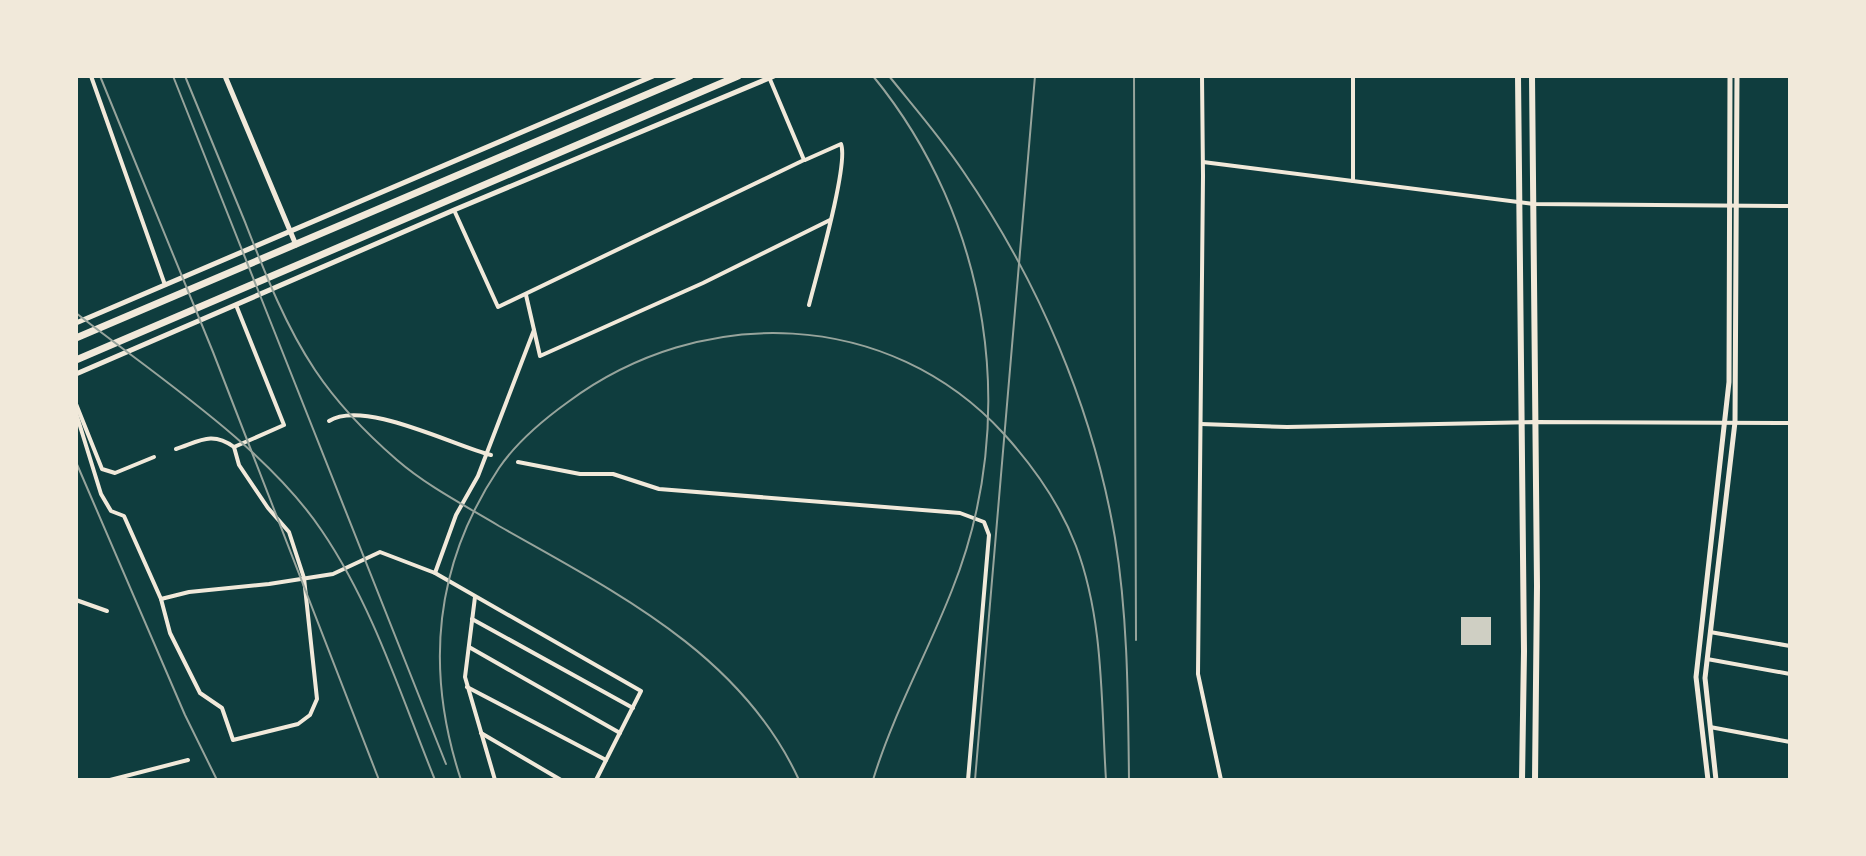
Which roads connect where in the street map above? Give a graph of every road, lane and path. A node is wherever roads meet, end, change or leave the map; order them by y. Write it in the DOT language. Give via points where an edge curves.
graph roads {
  1 [pos="91,76"];
  2 [pos="225,76"];
  3 [pos="653,76"];
  4 [pos="690,76"];
  5 [pos="738,76"];
  6 [pos="1202,76"];
  7 [pos="1353,76"];
  8 [pos="1518,76"];
  9 [pos="1532,76"];
  10 [pos="1730,76"];
  11 [pos="1737,76"];
  12 [pos="771,77"];
  13 [pos="548,156"];
  14 [pos="804,160"];
  15 [pos="1203,162"];
  16 [pos="553,168"];
  17 [pos="1353,181"];
  18 [pos="1519,200"];
  19 [pos="1534,204"];
  20 [pos="353,205"];
  21 [pos="1730,205"];
  22 [pos="1737,205"];
  23 [pos="1790,206"];
  24 [pos="427,208"];
  25 [pos="454,210"];
  26 [pos="359,217"];
  27 [pos="432,219"];
  28 [pos="830,220"];
  29 [pos="290,232"];
  30 [pos="296,245"];
  31 [pos="165,285"];
  32 [pos="526,295"];
  33 [pos="236,305"];
  34 [pos="809,305"];
  35 [pos="76,323"];
  36 [pos="534,330"];
  37 [pos="76,338"];
  38 [pos="76,360"];
  39 [pos="76,374"];
  40 [pos="76,404"];
  41 [pos="76,413"];
  42 [pos="329,421"];
  43 [pos="1522,422"];
  44 [pos="1534,422"];
  45 [pos="1725,422"];
  46 [pos="1735,422"];
  47 [pos="1790,423"];
  48 [pos="1201,424"];
  49 [pos="234,447"];
  50 [pos="176,449"];
  51 [pos="489,455"];
  52 [pos="154,457"];
  53 [pos="518,462"];
  54 [pos="435,573"];
  55 [pos="304,578"];
  56 [pos="475,597"];
  57 [pos="161,599"];
  58 [pos="76,600"];
  59 [pos="107,611"];
  60 [pos="472,619"];
  61 [pos="1710,632"];
  62 [pos="1790,646"];
  63 [pos="468,647"];
  64 [pos="1707,659"];
  65 [pos="1790,674"];
  66 [pos="467,687"];
  67 [pos="633,708"];
  68 [pos="1710,727"];
  69 [pos="480,732"];
  70 [pos="620,733"];
  71 [pos="1790,742"];
  72 [pos="188,760"];
  73 [pos="606,760"];
  74 [pos="494,778"];
  75 [pos="110,780"];
  76 [pos="503,780"];
  77 [pos="561,780"];
  78 [pos="596,780"];
  79 [pos="968,780"];
  80 [pos="1221,780"];
  81 [pos="1522,780"];
  82 [pos="1535,780"];
  83 [pos="1708,780"];
  84 [pos="1716,780"];
  1 -- 31 [label="street"];
  2 -- 29 [label="street"];
  3 -- 20 [label="street"];
  4 -- 26 [label="highway"];
  5 -- 13 [label="highway"];
  6 -- 15 [label="street"];
  7 -- 17 [label="street"];
  8 -- 18 [label="main road"];
  9 -- 19 [label="main road"];
  10 -- 21 [label="street"];
  11 -- 22 [label="street"];
  12 -- 14 [label="street"];
  12 -- 16 [label="street"];
  13 -- 16 [label="street"];
  13 -- 24 [label="highway"];
  14 -- 28 [label="street" via="841,144"];
  14 -- 32 [label="street"];
  15 -- 17 [label="street"];
  15 -- 48 [label="street"];
  16 -- 25 [label="street"];
  17 -- 18 [label="street"];
  18 -- 19 [label="street"];
  18 -- 43 [label="main road"];
  19 -- 21 [label="street"];
  19 -- 44 [label="main road"];
  20 -- 26 [label="street"];
  20 -- 29 [label="street"];
  21 -- 22 [label="street"];
  21 -- 45 [label="street"];
  22 -- 23 [label="street"];
  22 -- 46 [label="street"];
  24 -- 27 [label="street"];
  24 -- 38 [label="highway"];
  25 -- 27 [label="street"];
  25 -- 32 [label="street" via="498,307"];
  26 -- 30 [label="highway"];
  27 -- 33 [label="street"];
  28 -- 34 [label="street"];
  28 -- 36 [label="street" via="540,356"];
  29 -- 30 [label="street"];
  29 -- 31 [label="street"];
  30 -- 37 [label="highway"];
  31 -- 35 [label="street"];
  32 -- 36 [label="street"];
  33 -- 39 [label="street"];
  33 -- 49 [label="street" via="284,425"];
  36 -- 51 [label="street"];
  40 -- 52 [label="street" via="102,469 115,473"];
  41 -- 57 [label="street" via="101,494 111,511 124,516"];
  42 -- 51 [label="street" via="337,416 377,417"];
  43 -- 44 [label="street"];
  43 -- 48 [label="street"];
  43 -- 81 [label="main road"];
  44 -- 45 [label="street"];
  44 -- 82 [label="main road"];
  45 -- 46 [label="street"];
  45 -- 83 [label="street" via="1696,677"];
  46 -- 47 [label="street"];
  46 -- 61 [label="street"];
  48 -- 80 [label="street" via="1198,674"];
  49 -- 50 [label="street" via="212,437"];
  49 -- 55 [label="street" via="239,465 289,532"];
  51 -- 54 [label="street" via="456,515"];
  53 -- 79 [label="street" via="580,474 613,474 659,489 960,513 984,522 989,535"];
  54 -- 55 [label="street" via="380,552 333,574"];
  54 -- 56 [label="street"];
  55 -- 57 [label="street"];
  55 -- 57 [label="street" via="317,699 310,715 298,724 233,740 222,708 200,693 170,633"];
  56 -- 60 [label="street"];
  56 -- 67 [label="street" via="641,691"];
  58 -- 59 [label="street"];
  60 -- 63 [label="street"];
  60 -- 67 [label="street"];
  61 -- 62 [label="street"];
  61 -- 64 [label="street"];
  63 -- 66 [label="street"];
  63 -- 70 [label="street"];
  64 -- 65 [label="street"];
  64 -- 68 [label="street"];
  66 -- 69 [label="street"];
  66 -- 73 [label="street"];
  67 -- 70 [label="street"];
  68 -- 71 [label="street"];
  68 -- 84 [label="street"];
  69 -- 74 [label="street"];
  69 -- 77 [label="street"];
  70 -- 73 [label="street"];
  72 -- 75 [label="street"];
  73 -- 78 [label="street"];
  74 -- 76 [label="street"];
}
